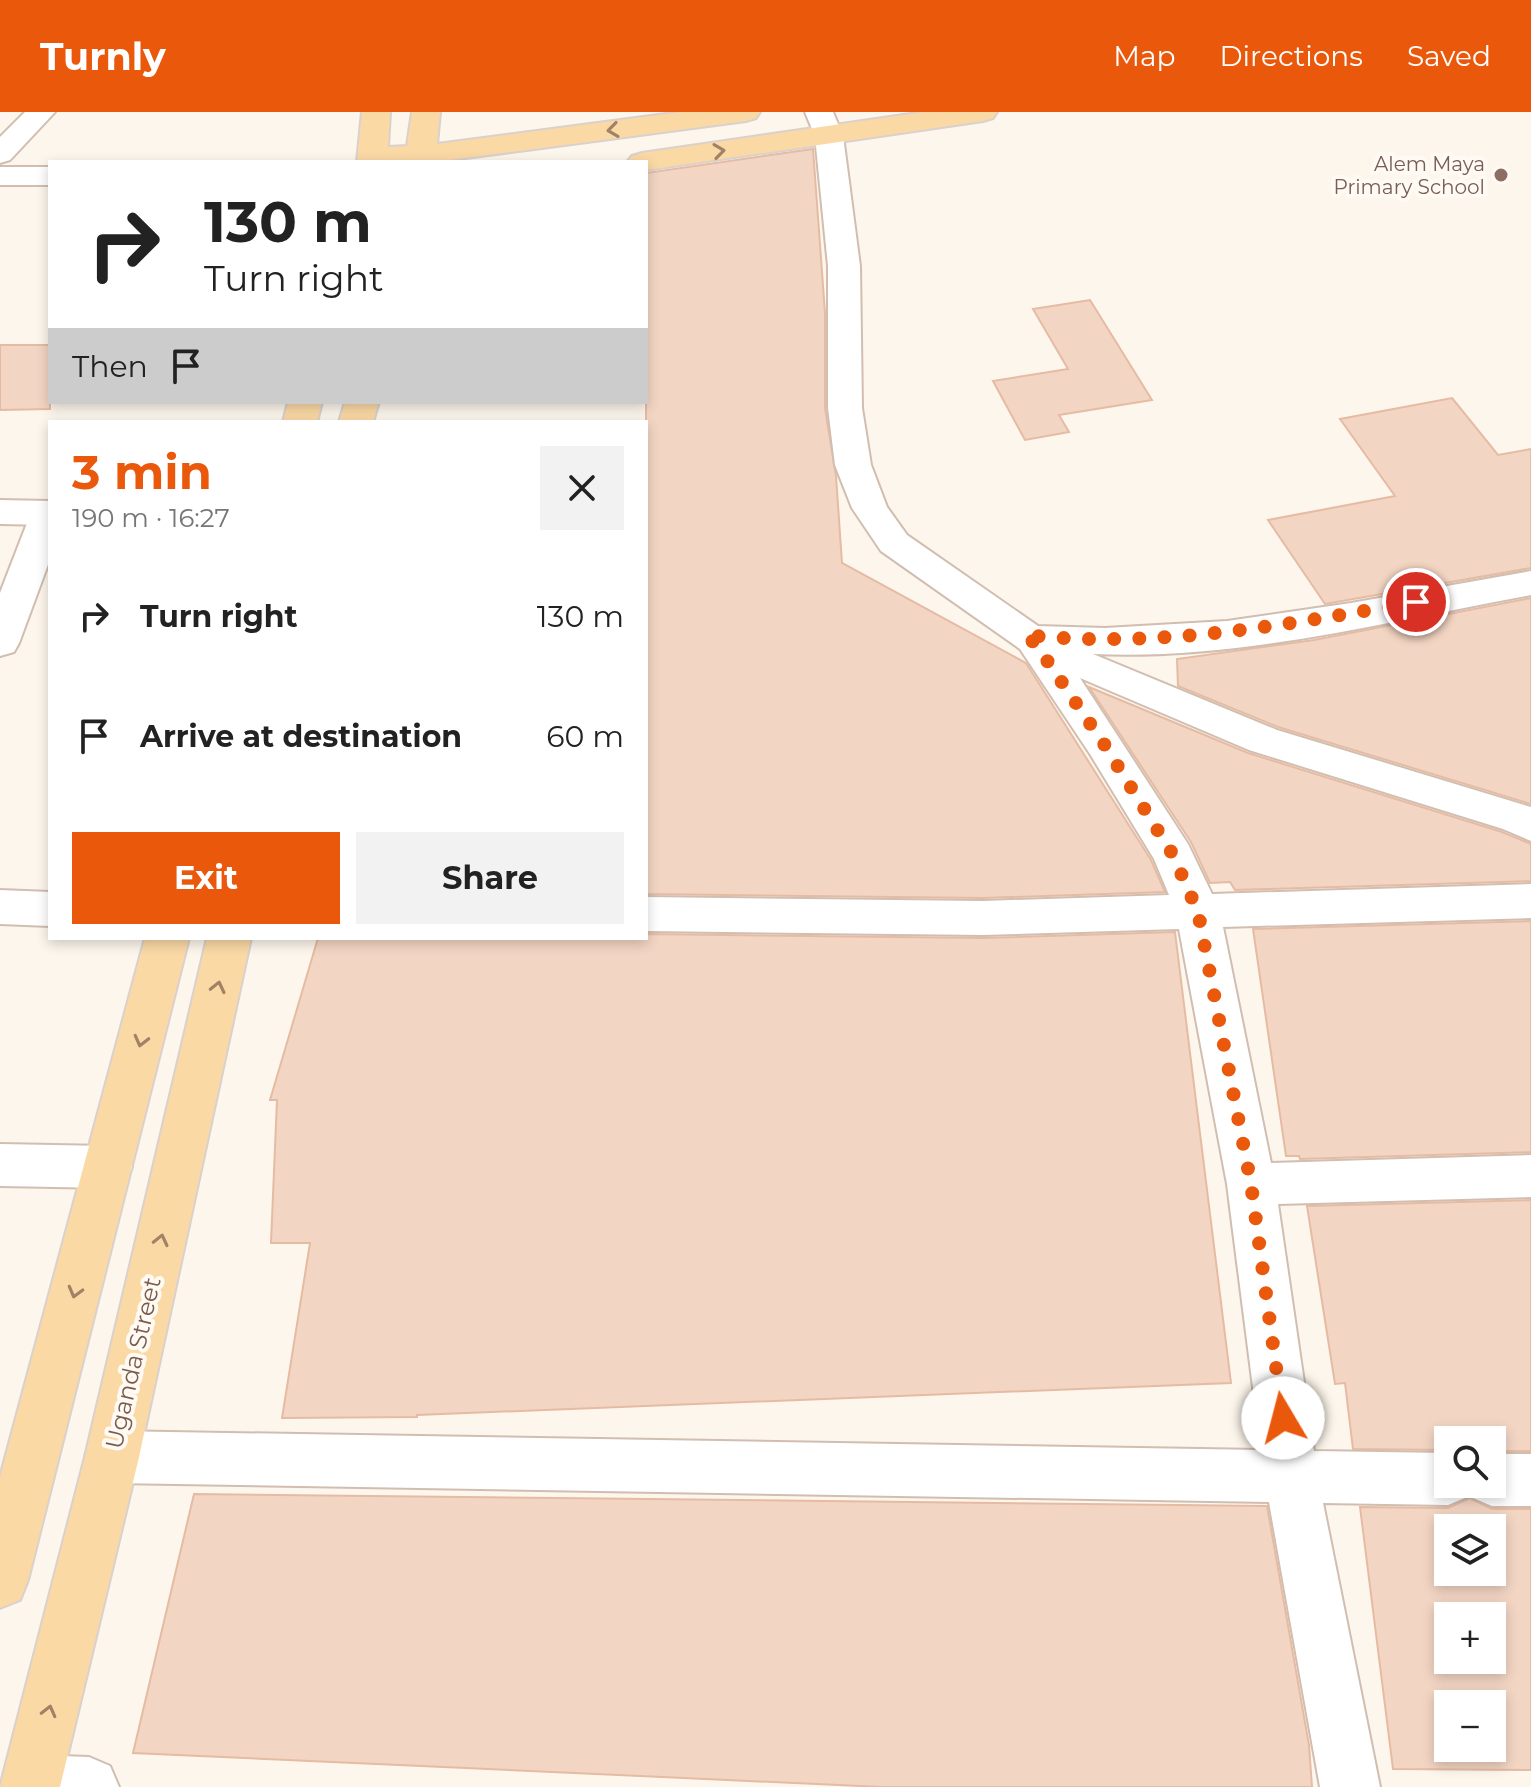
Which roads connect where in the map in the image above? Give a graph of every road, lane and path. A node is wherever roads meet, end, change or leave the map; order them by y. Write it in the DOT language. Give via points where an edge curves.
graph roads {
  1 [pos="41,112"];
  2 [pos="376,112"];
  3 [pos="426,112"];
  4 [pos="746,112"];
  5 [pos="983,112"];
  6 [pos="824,124"];
  7 [pos="0,154"];
  8 [pos="421,158"];
  9 [pos="368,160"];
  10 [pos="648,161"];
  11 [pos="0,176"];
  12 [pos="48,176"];
  13 [pos="0,512"];
  14 [pos="48,513"];
  15 [pos="48,518"];
  16 [pos="1531,583"];
  17 [pos="1030,639"];
  18 [pos="0,643"];
  19 [pos="1531,825"];
  20 [pos="1531,901"];
  21 [pos="0,907"];
  22 [pos="48,909"];
  23 [pos="1198,912"];
  24 [pos="648,914"];
  25 [pos="166,940"];
  26 [pos="229,940"];
  27 [pos="0,1165"];
  28 [pos="108,1167"];
  29 [pos="1531,1176"];
  30 [pos="1251,1184"];
  31 [pos="112,1457"];
  32 [pos="1291,1477"];
  33 [pos="1434,1479"];
  34 [pos="1506,1480"];
  35 [pos="1531,1480"];
  36 [pos="11,1495"];
  37 [pos="0,1580"];
  38 [pos="31,1786"];
  39 [pos="89,1787"];
  40 [pos="1350,1787"];
  1 -- 7 [label="street"];
  2 -- 9 [label="main road"];
  3 -- 8 [label="main road"];
  4 -- 8 [label="main road, one-way"];
  5 -- 6 [label="main road"];
  10 -- 6 [label="main road, one-way"];
  6 -- 17 [label="street" via="844,266 845,408 853,465 870,508 894,543"];
  8 -- 9 [label="main road"];
  11 -- 12 [label="street"];
  13 -- 14 [label="street"];
  15 -- 18 [label="street"];
  16 -- 17 [label="street" via="1243,632 1121,642"];
  17 -- 19 [label="street" via="1263,740"];
  17 -- 23 [label="street" via="1173,855"];
  20 -- 23 [label="street"];
  21 -- 22 [label="street"];
  23 -- 24 [label="street" via="983,918"];
  23 -- 30 [label="street"];
  25 -- 28 [label="main road, one-way"];
  31 -- 26 [label="main road, Uganda Street, one-way"];
  27 -- 28 [label="street"];
  28 -- 36 [label="main road, one-way"];
  29 -- 30 [label="street"];
  30 -- 32 [label="street"];
  31 -- 32 [label="street"];
  38 -- 31 [label="main road, Uganda Street, one-way"];
  32 -- 33 [label="street"];
  32 -- 40 [label="street"];
  34 -- 35 [label="street"];
  36 -- 37 [label="main road"];
  38 -- 39 [label="street"];
}
